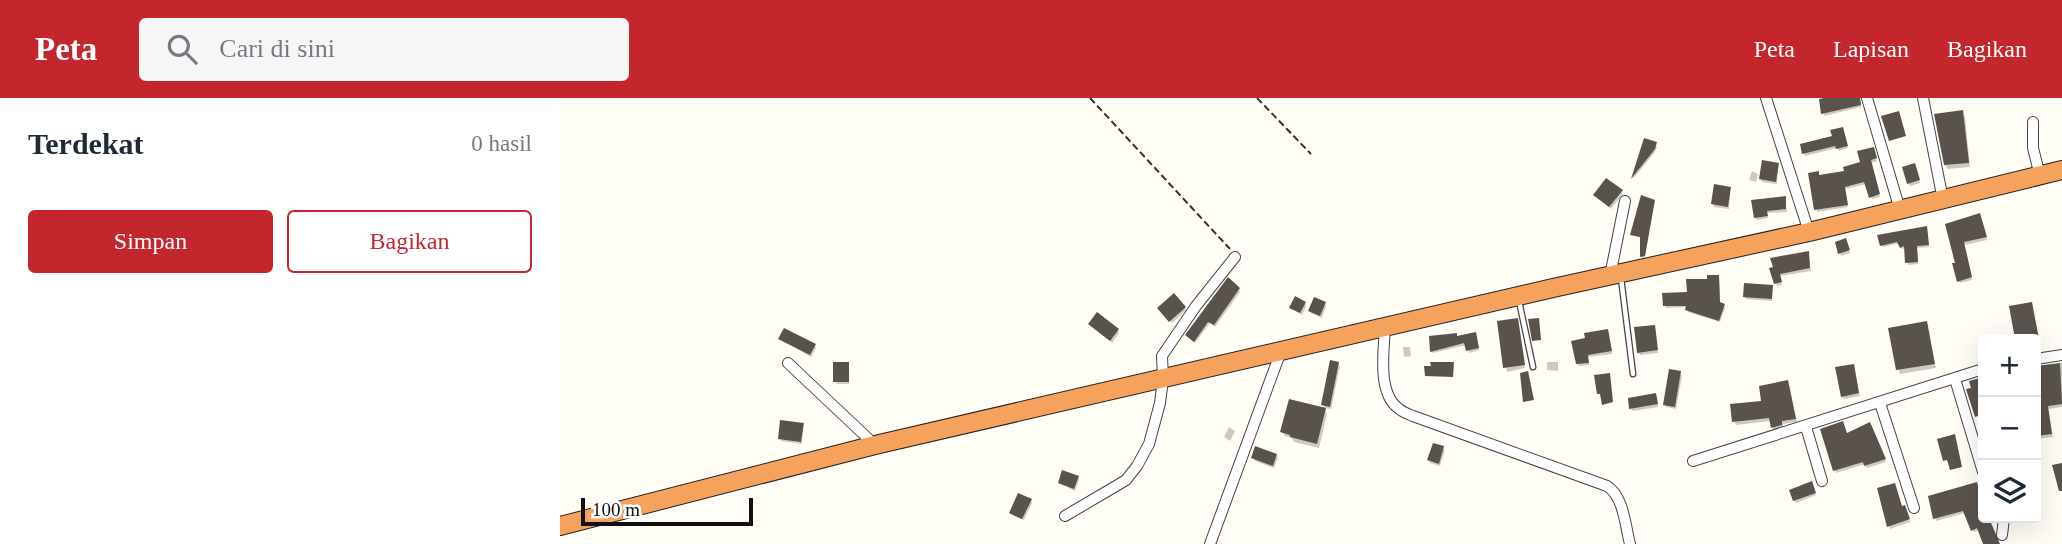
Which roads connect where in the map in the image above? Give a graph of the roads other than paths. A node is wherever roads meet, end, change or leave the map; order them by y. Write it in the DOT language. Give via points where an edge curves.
graph roads {
  1 [pos="1766,98"];
  2 [pos="1867,98"];
  3 [pos="1923,98"];
  4 [pos="2033,122"];
  5 [pos="2062,170"];
  6 [pos="2040,176"];
  7 [pos="1943,200"];
  8 [pos="1625,201"];
  9 [pos="1900,211"];
  10 [pos="1809,232"];
  11 [pos="1235,257"];
  12 [pos="1615,275"];
  13 [pos="1518,297"];
  14 [pos="1385,327"];
  15 [pos="1281,351"];
  16 [pos="2062,355"];
  17 [pos="2041,358"];
  18 [pos="789,363"];
  19 [pos="1533,367"];
  20 [pos="1978,371"];
  21 [pos="1633,374"];
  22 [pos="1164,379"];
  23 [pos="1955,379"];
  24 [pos="1880,403"];
  25 [pos="1806,427"];
  26 [pos="875,445"];
  27 [pos="1979,460"];
  28 [pos="1693,461"];
  29 [pos="1822,481"];
  30 [pos="1914,508"];
  31 [pos="1065,516"];
  32 [pos="2003,523"];
  33 [pos="560,526"];
  34 [pos="2002,536"];
  35 [pos="1210,544"];
  36 [pos="1630,544"];
  1 -- 10 [label="street"];
  2 -- 9 [label="street"];
  3 -- 7 [label="street"];
  4 -- 6 [label="street"];
  5 -- 6 [label="highway"];
  6 -- 7 [label="highway"];
  7 -- 9 [label="highway"];
  8 -- 12 [label="street"];
  9 -- 10 [label="highway"];
  10 -- 12 [label="highway"];
  11 -- 22 [label="street" via="1162,356"];
  12 -- 13 [label="highway"];
  12 -- 21 [label="lane"];
  13 -- 14 [label="highway"];
  13 -- 19 [label="lane"];
  14 -- 15 [label="highway"];
  14 -- 36 [label="street" via="1385,385 1397,408 1614,490"];
  15 -- 22 [label="highway"];
  15 -- 35 [label="street"];
  16 -- 17 [label="street"];
  18 -- 26 [label="street"];
  20 -- 23 [label="street"];
  22 -- 26 [label="highway"];
  22 -- 31 [label="street" via="1149,444 1137,466 1126,480"];
  23 -- 24 [label="street"];
  23 -- 27 [label="street"];
  24 -- 25 [label="street"];
  24 -- 30 [label="street"];
  25 -- 28 [label="street"];
  25 -- 29 [label="street"];
  26 -- 33 [label="highway"];
  32 -- 34 [label="street"];
}
